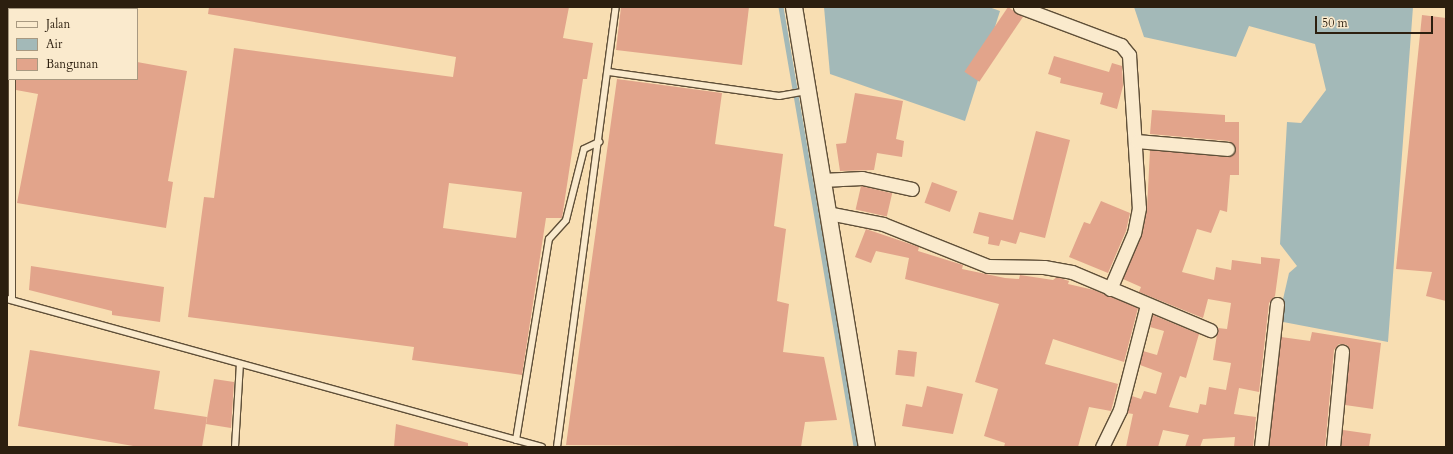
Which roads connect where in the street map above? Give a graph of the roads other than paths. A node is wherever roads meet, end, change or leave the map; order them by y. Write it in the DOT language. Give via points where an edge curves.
graph roads {
  1 [pos="616,7"];
  2 [pos="794,7"];
  3 [pos="1020,7"];
  4 [pos="609,72"];
  5 [pos="12,80"];
  6 [pos="805,91"];
  7 [pos="1137,141"];
  8 [pos="599,142"];
  9 [pos="1228,149"];
  10 [pos="822,180"];
  11 [pos="912,189"];
  12 [pos="828,213"];
  13 [pos="1110,289"];
  14 [pos="9,300"];
  15 [pos="1277,304"];
  16 [pos="1147,305"];
  17 [pos="1210,330"];
  18 [pos="1342,351"];
  19 [pos="240,364"];
  20 [pos="516,440"];
  21 [pos="235,447"];
  22 [pos="542,447"];
  23 [pos="557,447"];
  24 [pos="867,447"];
  25 [pos="1102,447"];
  26 [pos="1261,447"];
  27 [pos="1333,447"];
  1 -- 4 [label="lane"];
  2 -- 6 [label="street"];
  3 -- 7 [label="street" via="1066,23 1126,49 1132,71"];
  4 -- 6 [label="lane" via="779,96"];
  4 -- 8 [label="lane"];
  5 -- 14 [label="lane"];
  6 -- 10 [label="street"];
  7 -- 9 [label="street"];
  7 -- 13 [label="street" via="1137,222"];
  8 -- 20 [label="lane" via="584,149 566,220 549,239"];
  8 -- 23 [label="lane"];
  10 -- 11 [label="street" via="862,178"];
  10 -- 12 [label="street"];
  12 -- 13 [label="street" via="883,224 988,266 1061,268"];
  12 -- 24 [label="street"];
  13 -- 16 [label="street"];
  14 -- 19 [label="lane"];
  15 -- 26 [label="street"];
  16 -- 17 [label="street"];
  16 -- 25 [label="street" via="1120,410"];
  18 -- 27 [label="street"];
  19 -- 20 [label="lane"];
  19 -- 21 [label="lane"];
  20 -- 22 [label="lane"];
}
